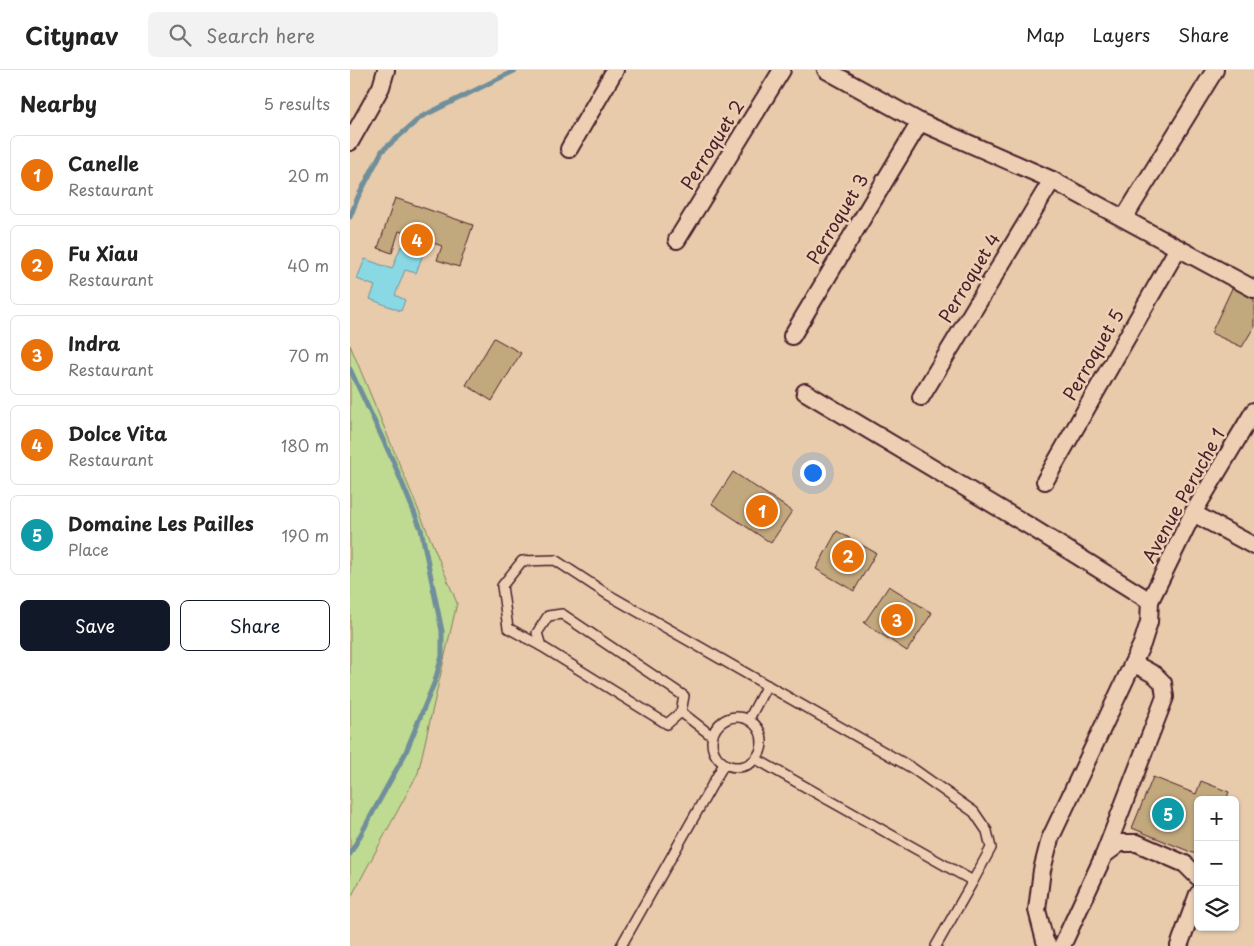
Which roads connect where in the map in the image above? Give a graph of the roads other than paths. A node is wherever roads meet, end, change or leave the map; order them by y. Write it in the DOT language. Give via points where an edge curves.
graph roads {
  1 [pos="386,70"];
  2 [pos="615,70"];
  3 [pos="782,70"];
  4 [pos="826,70"];
  5 [pos="1211,71"];
  6 [pos="920,122"];
  7 [pos="350,142"];
  8 [pos="569,149"];
  9 [pos="1052,180"];
  10 [pos="1124,218"];
  11 [pos="677,240"];
  12 [pos="1178,248"];
  13 [pos="1254,289"];
  14 [pos="792,336"];
  15 [pos="805,392"];
  16 [pos="921,397"];
  17 [pos="1254,412"];
  18 [pos="1045,481"];
  19 [pos="1193,513"];
  20 [pos="1254,546"];
  21 [pos="1150,601"];
  22 [pos="541,646"];
  23 [pos="1133,664"];
  24 [pos="767,685"];
  25 [pos="681,712"];
  26 [pos="749,719"];
  27 [pos="712,736"];
  28 [pos="756,759"];
  29 [pos="724,764"];
  30 [pos="1104,855"];
  31 [pos="1194,873"];
  32 [pos="973,881"];
  33 [pos="1194,905"];
  34 [pos="621,946"];
  35 [pos="936,946"];
  36 [pos="1048,946"];
  37 [pos="1062,946"];
  38 [pos="1179,946"];
  1 -- 7 [label="street" via="381,87"];
  2 -- 8 [label="street"];
  3 -- 11 [label="street, Perroquet 2"];
  4 -- 6 [label="street"];
  5 -- 10 [label="street"];
  6 -- 9 [label="street"];
  6 -- 14 [label="street, Perroquet 3"];
  9 -- 10 [label="street"];
  9 -- 16 [label="street, Perroquet 4"];
  10 -- 12 [label="street"];
  12 -- 13 [label="street"];
  12 -- 18 [label="street, Perroquet 5"];
  15 -- 21 [label="street"];
  17 -- 19 [label="street, Avenue Peruche 1"];
  19 -- 20 [label="street"];
  19 -- 21 [label="street, Avenue Peruche 1"];
  21 -- 23 [label="street" via="1149,622"];
  22 -- 24 [label="lane" via="508,628 502,586 522,561 555,560 607,594"];
  22 -- 25 [label="lane" via="667,724"];
  22 -- 25 [label="lane" via="537,633 548,616 562,614 684,696"];
  23 -- 30 [label="street" via="1163,683 1165,697"];
  23 -- 36 [label="street" via="1050,839 1037,910"];
  24 -- 26 [label="lane"];
  24 -- 32 [label="lane" via="912,768 974,812 987,831 991,848"];
  25 -- 27 [label="lane"];
  26 -- 27 [label="lane" via="734,716 720,722"];
  26 -- 28 [label="lane" via="760,730 763,745"];
  27 -- 29 [label="lane" via="713,752"];
  28 -- 29 [label="lane" via="741,767"];
  28 -- 32 [label="lane"];
  29 -- 34 [label="lane"];
  30 -- 31 [label="street" via="1120,843 1137,843 1185,864"];
  30 -- 37 [label="street"];
  32 -- 35 [label="lane"];
  33 -- 38 [label="street"];
}
